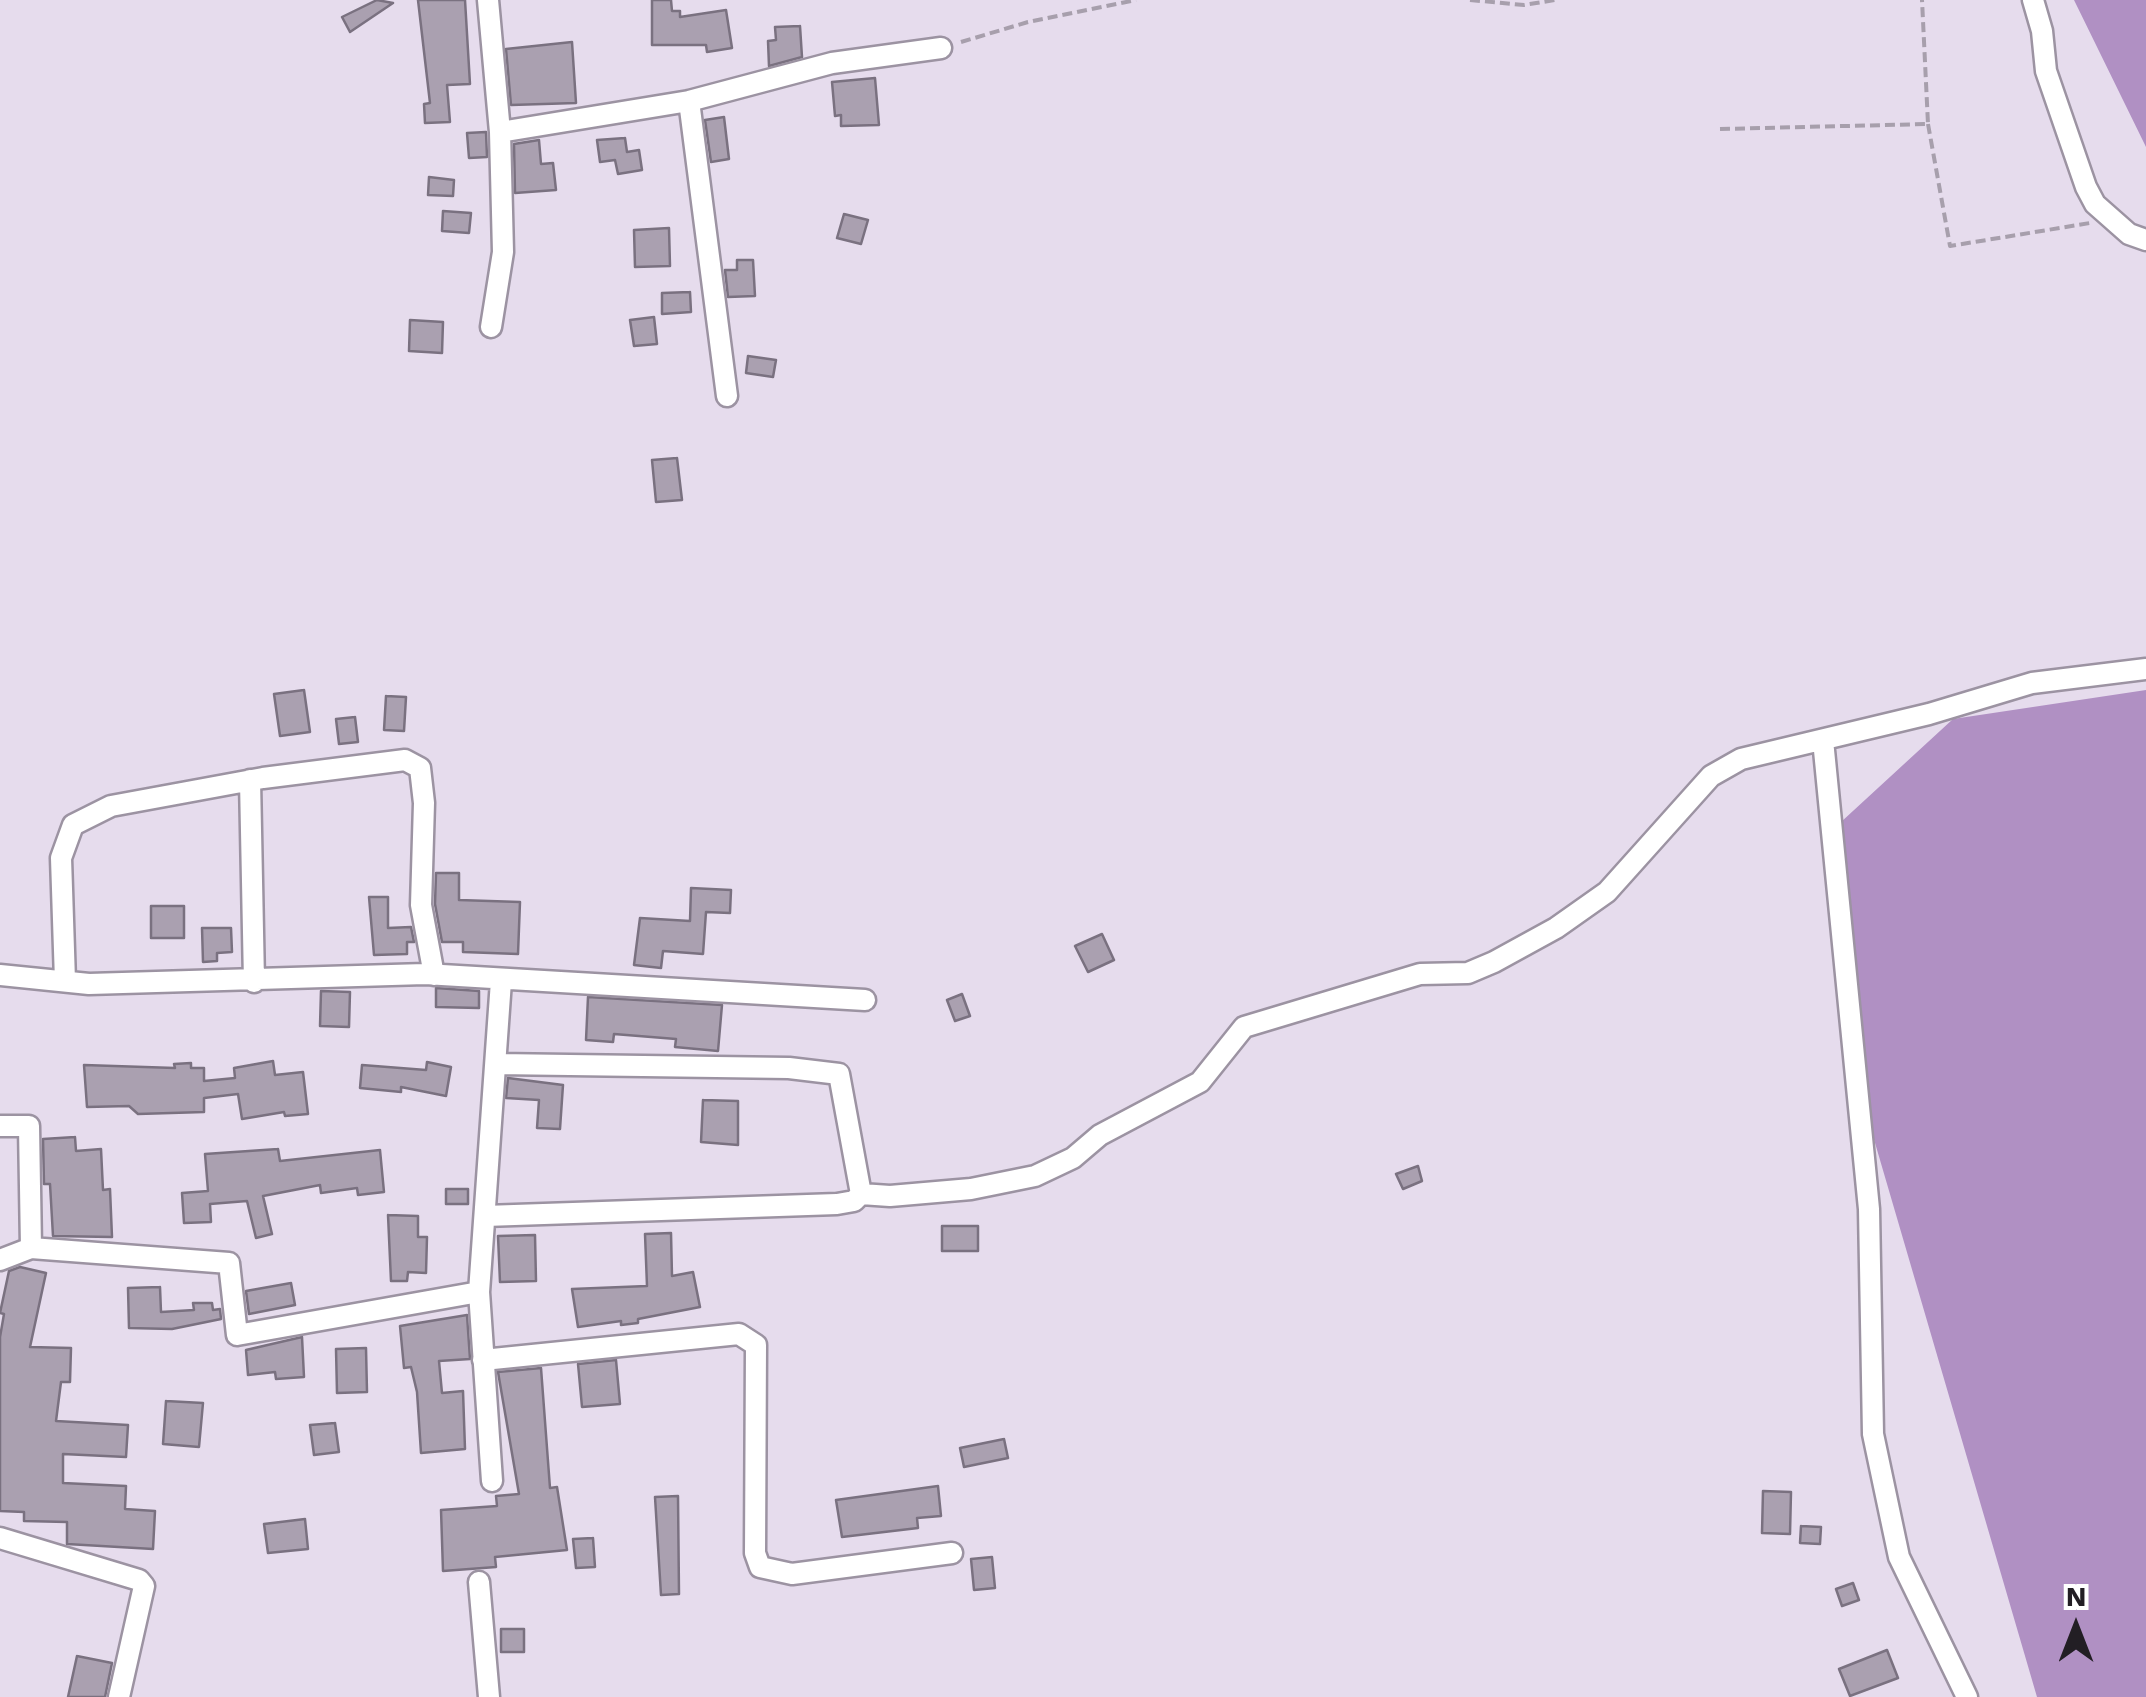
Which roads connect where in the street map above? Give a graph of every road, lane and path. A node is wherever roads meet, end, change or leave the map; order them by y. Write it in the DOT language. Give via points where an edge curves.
graph roads {
  1 [pos="488,0"];
  2 [pos="1136,0"];
  3 [pos="1470,0"];
  4 [pos="1555,0"];
  5 [pos="1922,0"];
  6 [pos="2033,0"];
  7 [pos="941,48"];
  8 [pos="689,101"];
  9 [pos="1928,124"];
  10 [pos="1720,130"];
  11 [pos="500,132"];
  12 [pos="2112,219"];
  13 [pos="2146,240"];
  14 [pos="491,327"];
  15 [pos="728,396"];
  16 [pos="2146,669"];
  17 [pos="1823,740"];
  18 [pos="250,780"];
  19 [pos="0,975"];
  20 [pos="434,975"];
  21 [pos="501,980"];
  22 [pos="65,981"];
  23 [pos="254,982"];
  24 [pos="864,1000"];
  25 [pos="497,1064"];
  26 [pos="0,1126"];
  27 [pos="861,1194"];
  28 [pos="485,1216"];
  29 [pos="31,1248"];
  30 [pos="0,1260"];
  31 [pos="478,1292"];
  32 [pos="483,1360"];
  33 [pos="492,1482"];
  34 [pos="0,1538"];
  35 [pos="952,1553"];
  36 [pos="480,1582"];
  37 [pos="120,1697"];
  38 [pos="489,1697"];
  39 [pos="1967,1697"];
  1 -- 11 [label="street"];
  2 -- 7 [label="path"];
  3 -- 4 [label="path"];
  5 -- 9 [label="path"];
  6 -- 12 [label="street" via="2046,71 2086,188"];
  7 -- 8 [label="street" via="832,63"];
  8 -- 11 [label="street"];
  8 -- 15 [label="street"];
  9 -- 10 [label="path"];
  9 -- 12 [label="path" via="1950,246"];
  11 -- 14 [label="street" via="502,252"];
  12 -- 13 [label="street"];
  16 -- 17 [label="street" via="2032,683"];
  17 -- 27 [label="street" via="1741,758 1711,776 1607,892 1494,962 1468,972 1420,974 1244,1027 1200,1082 1035,1176 970,1189"];
  17 -- 39 [label="street" via="1868,1209 1873,1434 1899,1557"];
  18 -- 20 [label="street" via="405,760 420,768 421,905"];
  18 -- 22 [label="street" via="111,806 73,825 62,858"];
  18 -- 23 [label="street"];
  19 -- 22 [label="street"];
  20 -- 21 [label="street"];
  20 -- 23 [label="street"];
  21 -- 24 [label="street"];
  21 -- 25 [label="street"];
  22 -- 23 [label="street"];
  25 -- 27 [label="street" via="839,1074"];
  25 -- 28 [label="street"];
  26 -- 29 [label="street" via="29,1126"];
  27 -- 28 [label="street" via="838,1204"];
  28 -- 31 [label="street"];
  29 -- 30 [label="street"];
  29 -- 31 [label="street" via="229,1263 237,1335"];
  31 -- 32 [label="street"];
  32 -- 33 [label="street"];
  32 -- 35 [label="street" via="739,1334 756,1345 754,1553 760,1566 792,1574"];
  34 -- 37 [label="street" via="144,1586"];
  36 -- 38 [label="street"];
}
